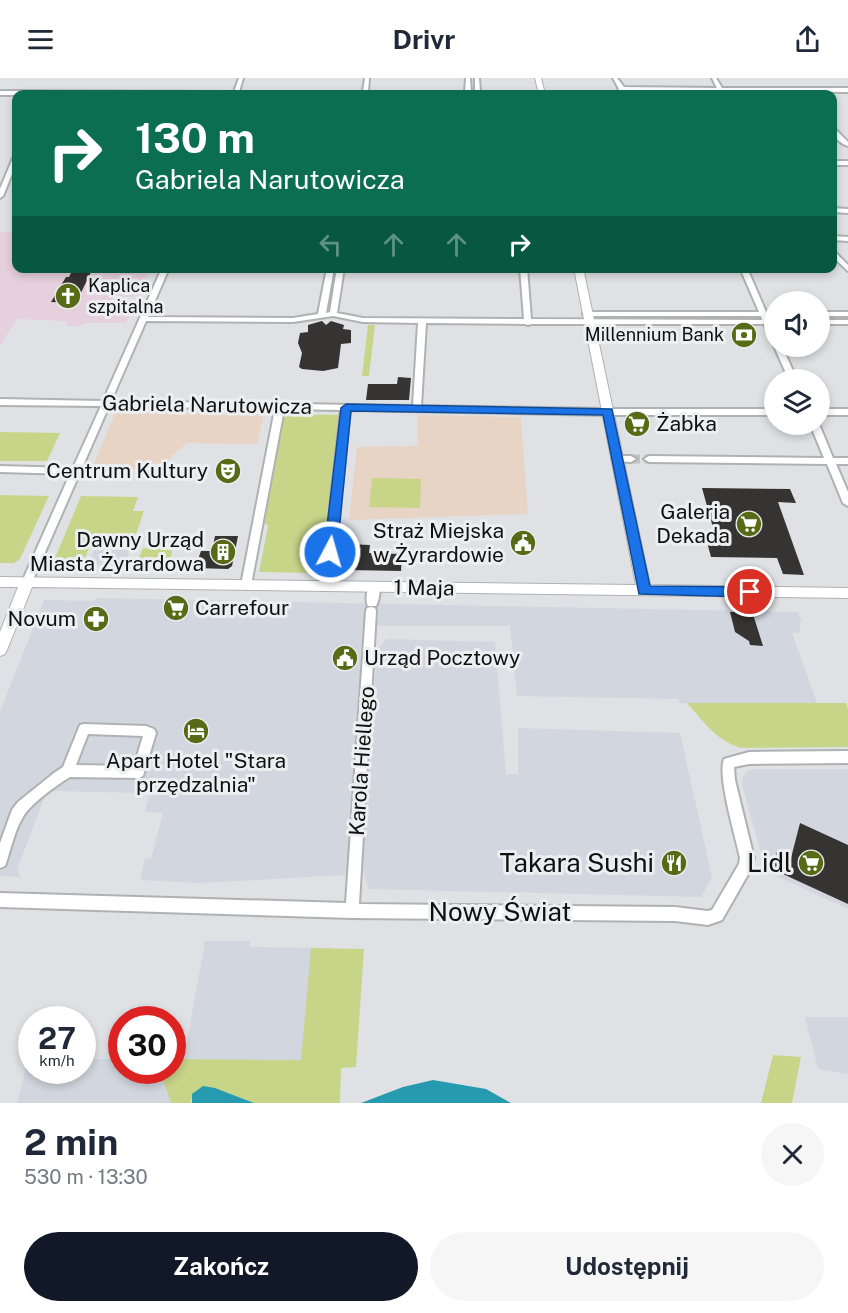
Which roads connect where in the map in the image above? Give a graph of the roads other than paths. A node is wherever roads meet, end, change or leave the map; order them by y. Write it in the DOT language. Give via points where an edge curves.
graph roads {
  1 [pos="837,134"];
  2 [pos="848,144"];
  3 [pos="12,168"];
  4 [pos="0,196"];
  5 [pos="837,257"];
  6 [pos="848,269"];
  7 [pos="164,273"];
  8 [pos="330,273"];
  9 [pos="340,273"];
  10 [pos="523,273"];
  11 [pos="579,273"];
  12 [pos="745,273"];
  13 [pos="764,312"];
  14 [pos="322,314"];
  15 [pos="333,314"];
  16 [pos="830,314"];
  17 [pos="848,314"];
  18 [pos="588,318"];
  19 [pos="144,319"];
  20 [pos="764,320"];
  21 [pos="422,321"];
  22 [pos="830,322"];
  23 [pos="848,322"];
  24 [pos="528,323"];
  25 [pos="0,402"];
  26 [pos="107,404"];
  27 [pos="280,406"];
  28 [pos="346,408"];
  29 [pos="417,408"];
  30 [pos="608,412"];
  31 [pos="764,412"];
  32 [pos="830,412"];
  33 [pos="848,412"];
  34 [pos="819,435"];
  35 [pos="617,459"];
  36 [pos="631,459"];
  37 [pos="649,459"];
  38 [pos="829,460"];
  39 [pos="848,461"];
  40 [pos="0,469"];
  41 [pos="76,471"];
  42 [pos="848,503"];
  43 [pos="0,582"];
  44 [pos="27,582"];
  45 [pos="246,585"];
  46 [pos="326,587"];
  47 [pos="374,587"];
  48 [pos="644,591"];
  49 [pos="848,593"];
  50 [pos="0,650"];
  51 [pos="848,758"];
  52 [pos="68,771"];
  53 [pos="0,861"];
  54 [pos="0,900"];
  55 [pos="352,911"];
  1 -- 2 [label="street"];
  3 -- 4 [label="street"];
  5 -- 6 [label="street"];
  7 -- 19 [label="street"];
  8 -- 14 [label="street"];
  9 -- 15 [label="street"];
  10 -- 24 [label="street"];
  11 -- 18 [label="street"];
  12 -- 13 [label="street"];
  14 -- 15 [label="street"];
  14 -- 19 [label="street" via="292,320"];
  15 -- 21 [label="street" via="363,320"];
  16 -- 17 [label="street"];
  18 -- 20 [label="street"];
  18 -- 24 [label="street"];
  18 -- 30 [label="street"];
  19 -- 26 [label="street"];
  21 -- 24 [label="street"];
  21 -- 29 [label="street"];
  22 -- 23 [label="street"];
  25 -- 26 [label="street, Gabriela Narutowicza"];
  26 -- 27 [label="street, Gabriela Narutowicza"];
  26 -- 41 [label="street"];
  27 -- 28 [label="street, Gabriela Narutowicza"];
  27 -- 45 [label="street"];
  28 -- 29 [label="street, Gabriela Narutowicza"];
  28 -- 46 [label="street"];
  29 -- 30 [label="street, Gabriela Narutowicza"];
  30 -- 31 [label="street, Gabriela Narutowicza"];
  30 -- 35 [label="street"];
  32 -- 33 [label="street"];
  34 -- 38 [label="street"];
  35 -- 36 [label="street"];
  35 -- 48 [label="street"];
  37 -- 38 [label="street"];
  38 -- 39 [label="street"];
  38 -- 42 [label="street"];
  40 -- 41 [label="street"];
  41 -- 44 [label="street"];
  43 -- 44 [label="street, 1 Maja"];
  44 -- 45 [label="street, 1 Maja"];
  44 -- 50 [label="street"];
  45 -- 46 [label="street, 1 Maja"];
  46 -- 47 [label="street, 1 Maja"];
  47 -- 48 [label="street, 1 Maja"];
  47 -- 55 [label="street, Karola Hiellego"];
  48 -- 49 [label="street, 1 Maja"];
  51 -- 55 [label="street, Nowy Świat" via="749,758 728,763 747,858 722,909 712,917"];
  52 -- 52 [label="street" via="136,773 141,769 150,733 84,729"];
  52 -- 53 [label="street" via="20,810"];
  54 -- 55 [label="street, Nowy Świat"];
}
